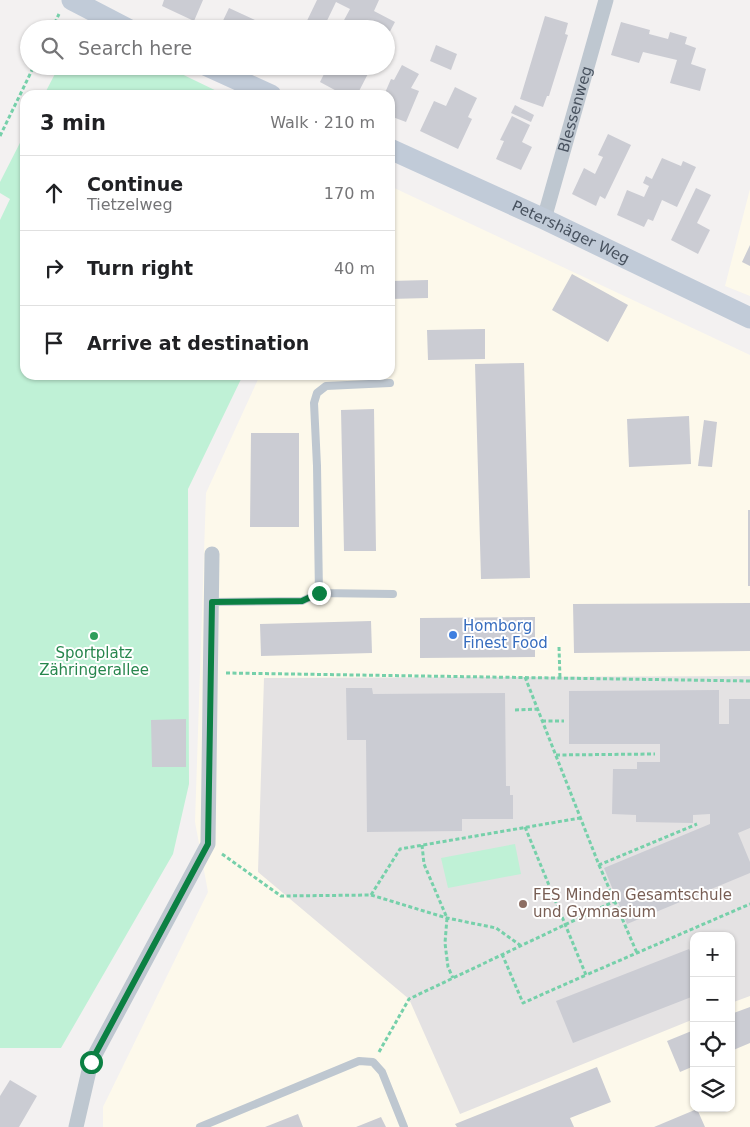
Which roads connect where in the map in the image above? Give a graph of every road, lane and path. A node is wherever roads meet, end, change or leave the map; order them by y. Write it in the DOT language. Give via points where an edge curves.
graph roads {
  1 [pos="72,0"];
  2 [pos="606,0"];
  3 [pos="111,20"];
  4 [pos="30,75"];
  5 [pos="227,75"];
  6 [pos="22,90"];
  7 [pos="260,90"];
  8 [pos="20,95"];
  9 [pos="0,136"];
  10 [pos="395,151"];
  11 [pos="544,220"];
  12 [pos="750,318"];
  13 [pos="390,383"];
  14 [pos="212,554"];
  15 [pos="319,593"];
  16 [pos="393,594"];
  17 [pos="212,602"];
  18 [pos="559,647"];
  19 [pos="211,673"];
  20 [pos="525,677"];
  21 [pos="560,679"];
  22 [pos="750,681"];
  23 [pos="538,709"];
  24 [pos="514,710"];
  25 [pos="542,721"];
  26 [pos="564,721"];
  27 [pos="655,754"];
  28 [pos="556,755"];
  29 [pos="580,818"];
  30 [pos="697,824"];
  31 [pos="525,827"];
  32 [pos="208,844"];
  33 [pos="422,845"];
  34 [pos="600,864"];
  35 [pos="371,895"];
  36 [pos="615,901"];
  37 [pos="750,904"];
  38 [pos="447,918"];
  39 [pos="565,924"];
  40 [pos="520,945"];
  41 [pos="637,953"];
  42 [pos="502,954"];
  43 [pos="586,975"];
  44 [pos="453,978"];
  45 [pos="374,1062"];
  46 [pos="76,1127"];
  47 [pos="200,1127"];
  48 [pos="404,1127"];
  1 -- 3 [label="street"];
  2 -- 11 [label="street, Blessenweg"];
  4 -- 6 [label="path"];
  5 -- 7 [label="street"];
  8 -- 9 [label="path"];
  10 -- 11 [label="street, Petershäger Weg"];
  11 -- 12 [label="street, Petershäger Weg"];
  13 -- 15 [label="lane" via="326,386 317,392 314,403"];
  14 -- 17 [label="street"];
  15 -- 16 [label="lane"];
  15 -- 17 [label="lane" via="302,601"];
  17 -- 19 [label="street"];
  18 -- 21 [label="path"];
  19 -- 20 [label="path"];
  19 -- 32 [label="street"];
  20 -- 21 [label="path"];
  20 -- 23 [label="path"];
  21 -- 22 [label="path"];
  23 -- 24 [label="path"];
  23 -- 25 [label="path"];
  25 -- 26 [label="path"];
  25 -- 28 [label="path"];
  27 -- 28 [label="path"];
  28 -- 29 [label="path"];
  29 -- 31 [label="path"];
  29 -- 34 [label="path"];
  30 -- 34 [label="path"];
  31 -- 33 [label="path"];
  31 -- 39 [label="path"];
  32 -- 35 [label="path" via="281,896"];
  32 -- 46 [label="street" via="91,1062"];
  33 -- 35 [label="path" via="400,849"];
  33 -- 38 [label="path" via="424,864"];
  34 -- 36 [label="path"];
  35 -- 38 [label="path"];
  36 -- 39 [label="path"];
  36 -- 41 [label="path"];
  37 -- 41 [label="path"];
  38 -- 40 [label="path" via="496,928"];
  38 -- 44 [label="path" via="445,943"];
  39 -- 40 [label="path"];
  39 -- 43 [label="path"];
  40 -- 42 [label="path"];
  41 -- 43 [label="path"];
  42 -- 43 [label="path" via="523,1003"];
  42 -- 44 [label="path"];
  44 -- 45 [label="path" via="409,999"];
  45 -- 47 [label="lane" via="359,1061"];
  45 -- 48 [label="lane" via="382,1072"];
}
